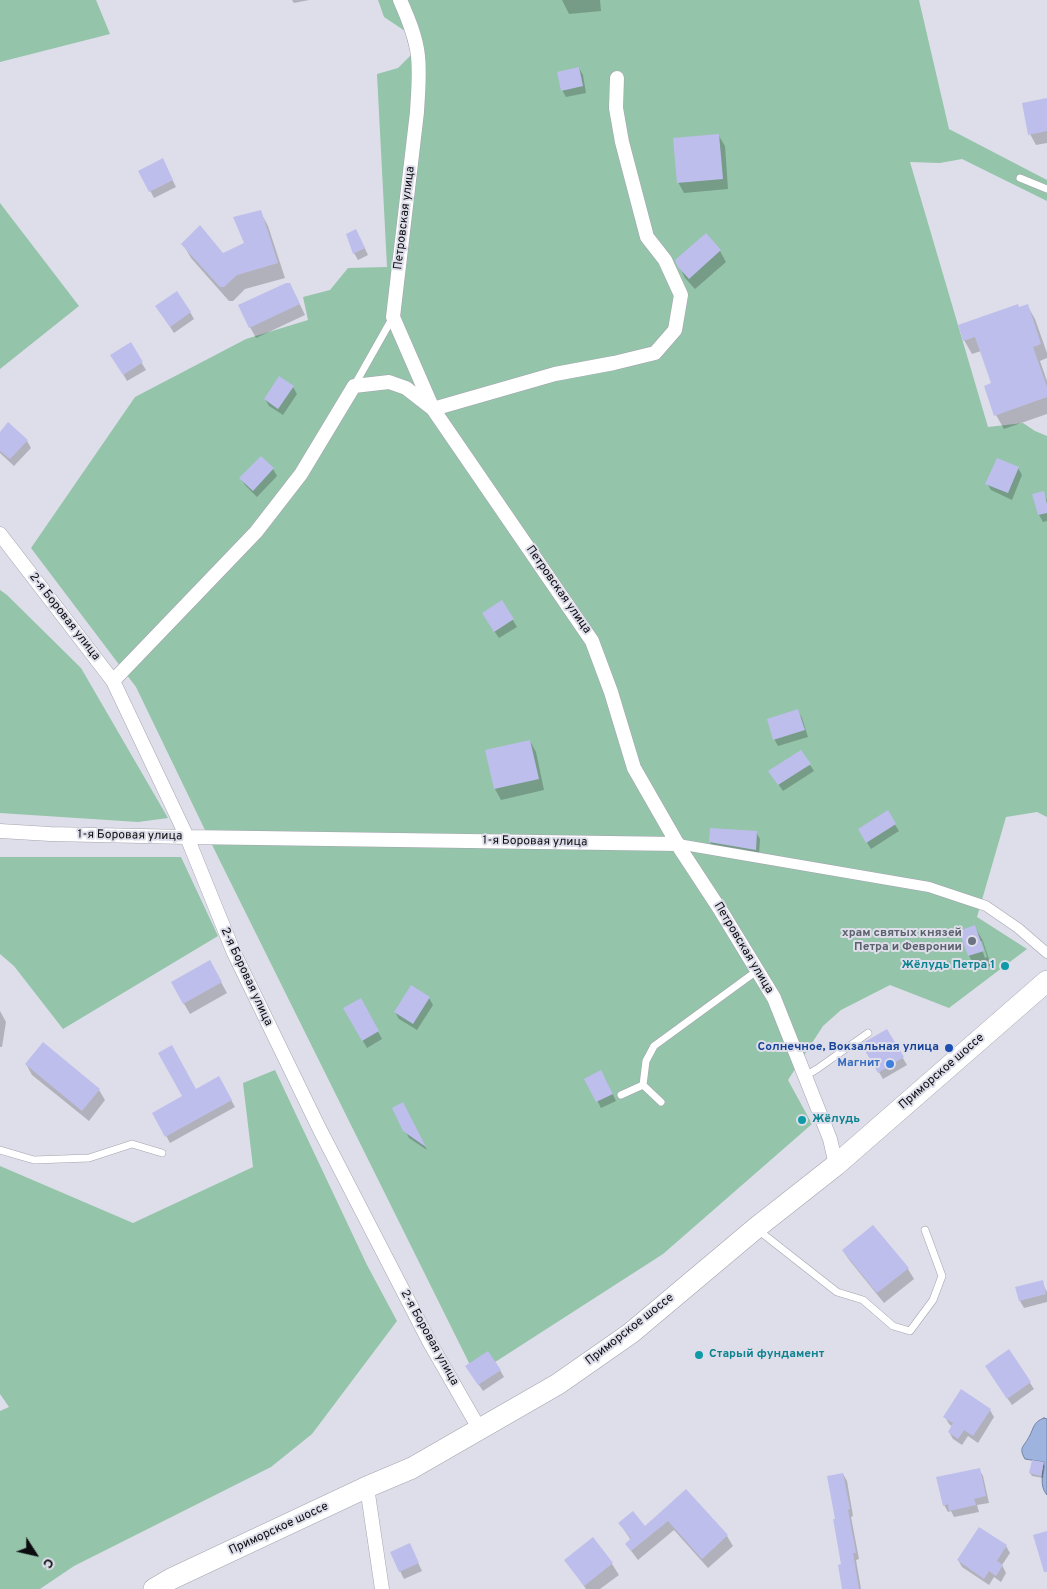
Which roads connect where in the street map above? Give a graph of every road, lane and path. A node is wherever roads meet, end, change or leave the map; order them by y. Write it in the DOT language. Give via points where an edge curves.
graph roads {
  1 [pos="400,0"];
  2 [pos="617,78"];
  3 [pos="1020,178"];
  4 [pos="1047,189"];
  5 [pos="393,317"];
  6 [pos="354,386"];
  7 [pos="433,410"];
  8 [pos="0,534"];
  9 [pos="114,681"];
  10 [pos="0,831"];
  11 [pos="187,837"];
  12 [pos="678,844"];
  13 [pos="1047,953"];
  14 [pos="758,970"];
  15 [pos="1047,982"];
  16 [pos="868,1033"];
  17 [pos="805,1076"];
  18 [pos="643,1085"];
  19 [pos="621,1095"];
  20 [pos="661,1102"];
  21 [pos="0,1150"];
  22 [pos="162,1154"];
  23 [pos="836,1165"];
  24 [pos="756,1228"];
  25 [pos="925,1230"];
  26 [pos="480,1430"];
  27 [pos="367,1487"];
  28 [pos="167,1584"];
  29 [pos="382,1589"];
  1 -- 5 [label="street, Петровская улица" via="410,21 418,55 419,80"];
  2 -- 7 [label="street" via="616,108 622,142 647,237 665,260 681,295 675,330 655,353 555,374"];
  3 -- 4 [label="lane"];
  5 -- 6 [label="lane"];
  5 -- 7 [label="street, Петровская улица"];
  6 -- 7 [label="street" via="389,382 406,388"];
  6 -- 9 [label="street" via="301,474 256,532"];
  7 -- 12 [label="street, Петровская улица" via="592,641 634,768"];
  8 -- 9 [label="street, 2-я Боровая улица"];
  9 -- 11 [label="street, 2-я Боровая улица"];
  10 -- 11 [label="street, 1-я Боровая улица"];
  11 -- 12 [label="street, 1-я Боровая улица"];
  11 -- 26 [label="street, 2-я Боровая улица" via="234,953 319,1128 430,1343"];
  12 -- 13 [label="street, 1-я Боровая улица" via="929,888 986,906"];
  12 -- 14 [label="street, Петровская улица"];
  14 -- 17 [label="street, Петровская улица" via="774,998"];
  14 -- 18 [label="lane" via="654,1046 646,1060"];
  15 -- 23 [label="main road, Приморское шоссе"];
  16 -- 17 [label="lane"];
  17 -- 23 [label="street, Петровская улица" via="830,1139"];
  18 -- 19 [label="lane"];
  18 -- 20 [label="lane"];
  21 -- 22 [label="lane" via="34,1160 89,1158 132,1144"];
  23 -- 24 [label="main road, Приморское шоссе"];
  24 -- 25 [label="lane" via="837,1292 863,1300 893,1326 910,1330 932,1300 942,1276"];
  24 -- 26 [label="main road, Приморское шоссе" via="631,1333 558,1384"];
  26 -- 27 [label="main road, Приморское шоссе" via="412,1468"];
  27 -- 28 [label="main road, Приморское шоссе"];
  27 -- 29 [label="street"];
}
